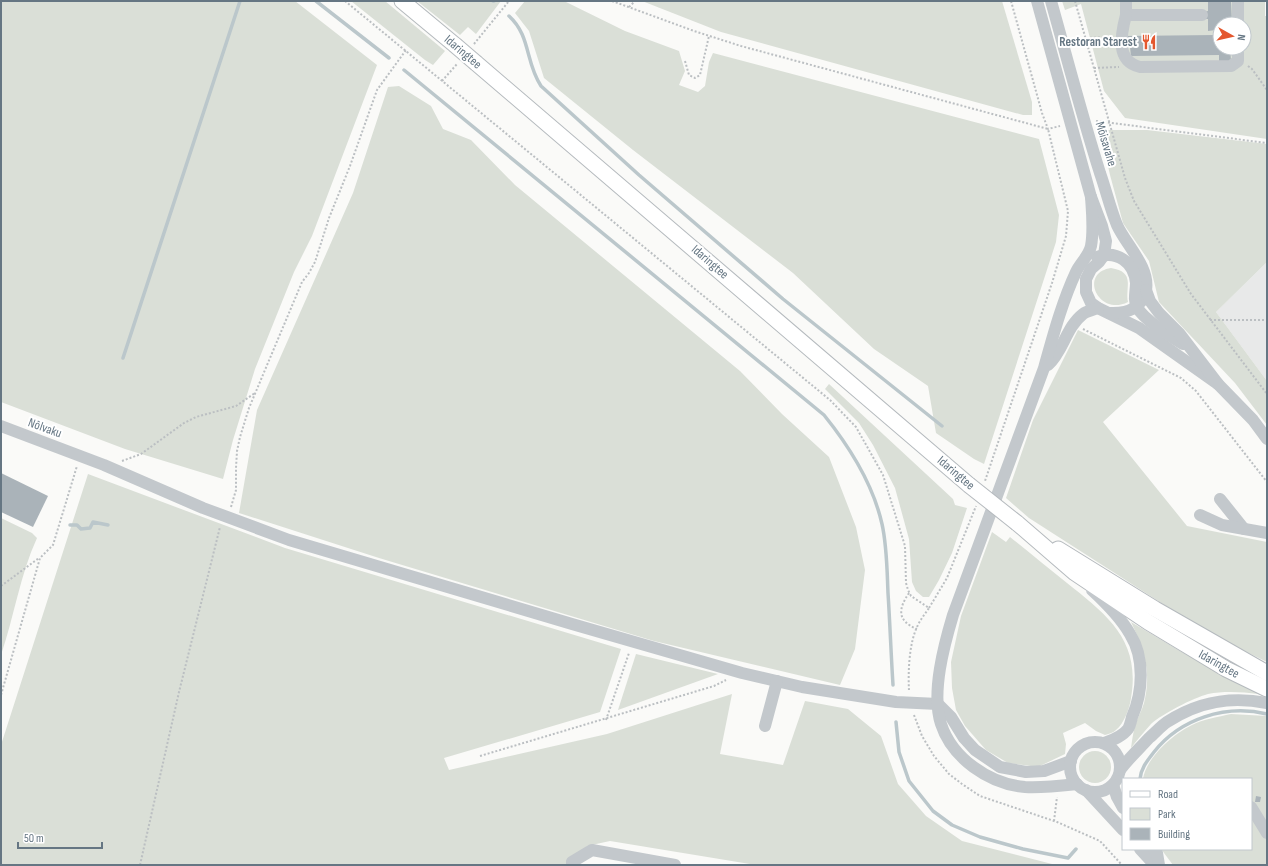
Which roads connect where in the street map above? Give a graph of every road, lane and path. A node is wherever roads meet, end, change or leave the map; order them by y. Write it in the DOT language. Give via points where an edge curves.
graph roads {
  1 [pos="345,1"];
  2 [pos="402,1"];
  3 [pos="509,1"];
  4 [pos="612,1"];
  5 [pos="635,1"];
  6 [pos="1010,1"];
  7 [pos="1036,1"];
  8 [pos="1051,1"];
  9 [pos="1075,1"];
  10 [pos="1126,1"];
  11 [pos="1238,1"];
  12 [pos="629,7"];
  13 [pos="1126,14"];
  14 [pos="1202,15"];
  15 [pos="1238,16"];
  16 [pos="709,36"];
  17 [pos="1122,36"];
  18 [pos="1086,38"];
  19 [pos="472,45"];
  20 [pos="406,50"];
  21 [pos="1238,56"];
  22 [pos="685,61"];
  23 [pos="1238,61"];
  24 [pos="457,63"];
  25 [pos="1134,66"];
  26 [pos="1094,68"];
  27 [pos="442,81"];
  28 [pos="1267,90"];
  29 [pos="1090,120"];
  30 [pos="1110,123"];
  31 [pos="1062,125"];
  32 [pos="1048,128"];
  33 [pos="1267,143"];
  34 [pos="1091,197"];
  35 [pos="1104,254"];
  36 [pos="1083,262"];
  37 [pos="1146,290"];
  38 [pos="1137,307"];
  39 [pos="1103,310"];
  40 [pos="1210,320"];
  41 [pos="1267,320"];
  42 [pos="1079,327"];
  43 [pos="1195,353"];
  44 [pos="1044,368"];
  45 [pos="1218,384"];
  46 [pos="256,392"];
  47 [pos="1267,394"];
  48 [pos="1,426"];
  49 [pos="1267,439"];
  50 [pos="80,456"];
  51 [pos="104,465"];
  52 [pos="1267,482"];
  53 [pos="984,483"];
  54 [pos="1220,499"];
  55 [pos="977,503"];
  56 [pos="1200,515"];
  57 [pos="225,517"];
  58 [pos="1017,523"];
  59 [pos="1244,529"];
  60 [pos="1267,533"];
  61 [pos="40,558"];
  62 [pos="1075,573"];
  63 [pos="1,586"];
  64 [pos="910,592"];
  65 [pos="929,608"];
  66 [pos="917,629"];
  67 [pos="633,642"];
  68 [pos="742,672"];
  69 [pos="1267,673"];
  70 [pos="777,681"];
  71 [pos="1267,689"];
  72 [pos="1,695"];
  73 [pos="910,703"];
  74 [pos="1267,703"];
  75 [pos="938,704"];
  76 [pos="606,720"];
  77 [pos="765,726"];
  78 [pos="1104,743"];
  79 [pos="480,756"];
  80 [pos="1070,761"];
  81 [pos="1120,770"];
  82 [pos="1113,784"];
  83 [pos="1057,786"];
  84 [pos="1081,787"];
  85 [pos="1122,806"];
  86 [pos="1252,809"];
  87 [pos="1054,821"];
  88 [pos="1122,829"];
  89 [pos="1267,833"];
  90 [pos="1141,850"];
  91 [pos="1155,850"];
  92 [pos="140,865"];
  93 [pos="572,865"];
  94 [pos="675,865"];
  95 [pos="1122,865"];
  96 [pos="1158,865"];
  1 -- 20 [label="path"];
  2 -- 58 [label="main road, Idaringtee, bridge" via="969,485"];
  3 -- 19 [label="path"];
  4 -- 12 [label="path"];
  5 -- 12 [label="path"];
  6 -- 32 [label="path"];
  7 -- 34 [label="street"];
  8 -- 37 [label="street, Mõisavahe" via="1117,225 1144,270"];
  9 -- 18 [label="path"];
  10 -- 13 [label="street"];
  11 -- 15 [label="street"];
  12 -- 16 [label="path"];
  13 -- 14 [label="street"];
  13 -- 17 [label="street"];
  16 -- 22 [label="path" via="700,75 695,78 689,75"];
  16 -- 32 [label="path"];
  17 -- 18 [label="path"];
  17 -- 25 [label="street" via="1123,55 1126,61"];
  18 -- 26 [label="path"];
  20 -- 27 [label="path"];
  20 -- 46 [label="path" via="377,90 329,218 316,262 302,282"];
  21 -- 23 [label="street"];
  23 -- 25 [label="street" via="1231,66"];
  23 -- 28 [label="path" via="1252,69"];
  24 -- 27 [label="path"];
  25 -- 26 [label="path"];
  26 -- 30 [label="path"];
  27 -- 64 [label="path" via="830,400 856,426 883,475 905,546 906,583"];
  29 -- 30 [label="path"];
  30 -- 33 [label="path"];
  30 -- 40 [label="path" via="1134,201 1191,294"];
  31 -- 32 [label="path"];
  32 -- 53 [label="path" via="1068,211 1066,236"];
  34 -- 35 [label="street" via="1106,241"];
  34 -- 36 [label="street" via="1093,238"];
  35 -- 36 [label="street"];
  35 -- 38 [label="street" via="1115,255 1125,260 1133,271"];
  35 -- 39 [label="street, Mõisavahe" via="1091,268 1086,279 1086,292 1091,303"];
  36 -- 44 [label="street" via="1067,295"];
  37 -- 38 [label="street"];
  37 -- 43 [label="street, Mõisavahe" via="1154,307"];
  38 -- 39 [label="street" via="1121,314"];
  38 -- 43 [label="street, Mõisavahe" via="1143,315"];
  39 -- 44 [label="street" via="1084,313 1063,340 1053,360"];
  39 -- 45 [label="street, Mõisavahe" via="1139,328"];
  40 -- 41 [label="path"];
  40 -- 47 [label="path"];
  42 -- 52 [label="path" via="1181,378 1196,391"];
  43 -- 45 [label="street, Mõisavahe"];
  44 -- 75 [label="street" via="952,615 942,653"];
  45 -- 49 [label="street, Mõisavahe" via="1253,420"];
  46 -- 51 [label="path" via="236,406 184,423 140,454"];
  46 -- 57 [label="path" via="240,437 236,490"];
  48 -- 50 [label="street, Nõlvaku"];
  50 -- 51 [label="street, Nõlvaku"];
  50 -- 61 [label="path" via="53,545"];
  51 -- 57 [label="street, Nõlvaku"];
  54 -- 59 [label="street"];
  55 -- 65 [label="path" via="947,578"];
  56 -- 59 [label="street" via="1222,525"];
  57 -- 67 [label="street, Nõlvaku" via="289,540"];
  57 -- 92 [label="path" via="212,556"];
  58 -- 62 [label="main road, Idaringtee"];
  58 -- 69 [label="main road, Idaringtee" via="1156,609"];
  59 -- 60 [label="street"];
  61 -- 63 [label="path"];
  61 -- 72 [label="path"];
  62 -- 71 [label="main road, Idaringtee" via="1200,654"];
  62 -- 78 [label="street" via="1107,605 1130,634 1140,665 1139,696 1127,729 1117,738"];
  64 -- 65 [label="path"];
  64 -- 66 [label="path" via="902,607 901,616 903,621"];
  65 -- 66 [label="path"];
  66 -- 73 [label="path" via="910,663"];
  67 -- 68 [label="street, Nõlvaku"];
  67 -- 76 [label="path"];
  68 -- 70 [label="street, Nõlvaku"];
  68 -- 76 [label="path" via="714,686"];
  70 -- 73 [label="street, Nõlvaku"];
  70 -- 77 [label="street"];
  73 -- 75 [label="street, Nõlvaku"];
  73 -- 87 [label="path" via="922,736 949,774 980,796"];
  74 -- 81 [label="street" via="1232,699 1195,707 1166,722"];
  75 -- 80 [label="street" via="975,750 1000,768 1026,772 1044,771"];
  75 -- 83 [label="street" via="941,723 964,760 983,773 1008,784 1023,787"];
  76 -- 79 [label="path"];
  78 -- 80 [label="street" via="1087,742 1080,746"];
  78 -- 81 [label="street" via="1112,747 1117,754"];
  80 -- 84 [label="street" via="1071,773"];
  81 -- 82 [label="street"];
  82 -- 84 [label="street" via="1099,792 1091,792"];
  82 -- 85 [label="street"];
  83 -- 84 [label="street"];
  83 -- 87 [label="path"];
  84 -- 88 [label="street"];
  86 -- 89 [label="street"];
  87 -- 95 [label="path" via="1100,841"];
  90 -- 96 [label="street"];
  91 -- 96 [label="street"];
  93 -- 94 [label="street" via="572,862 592,850"];
}
